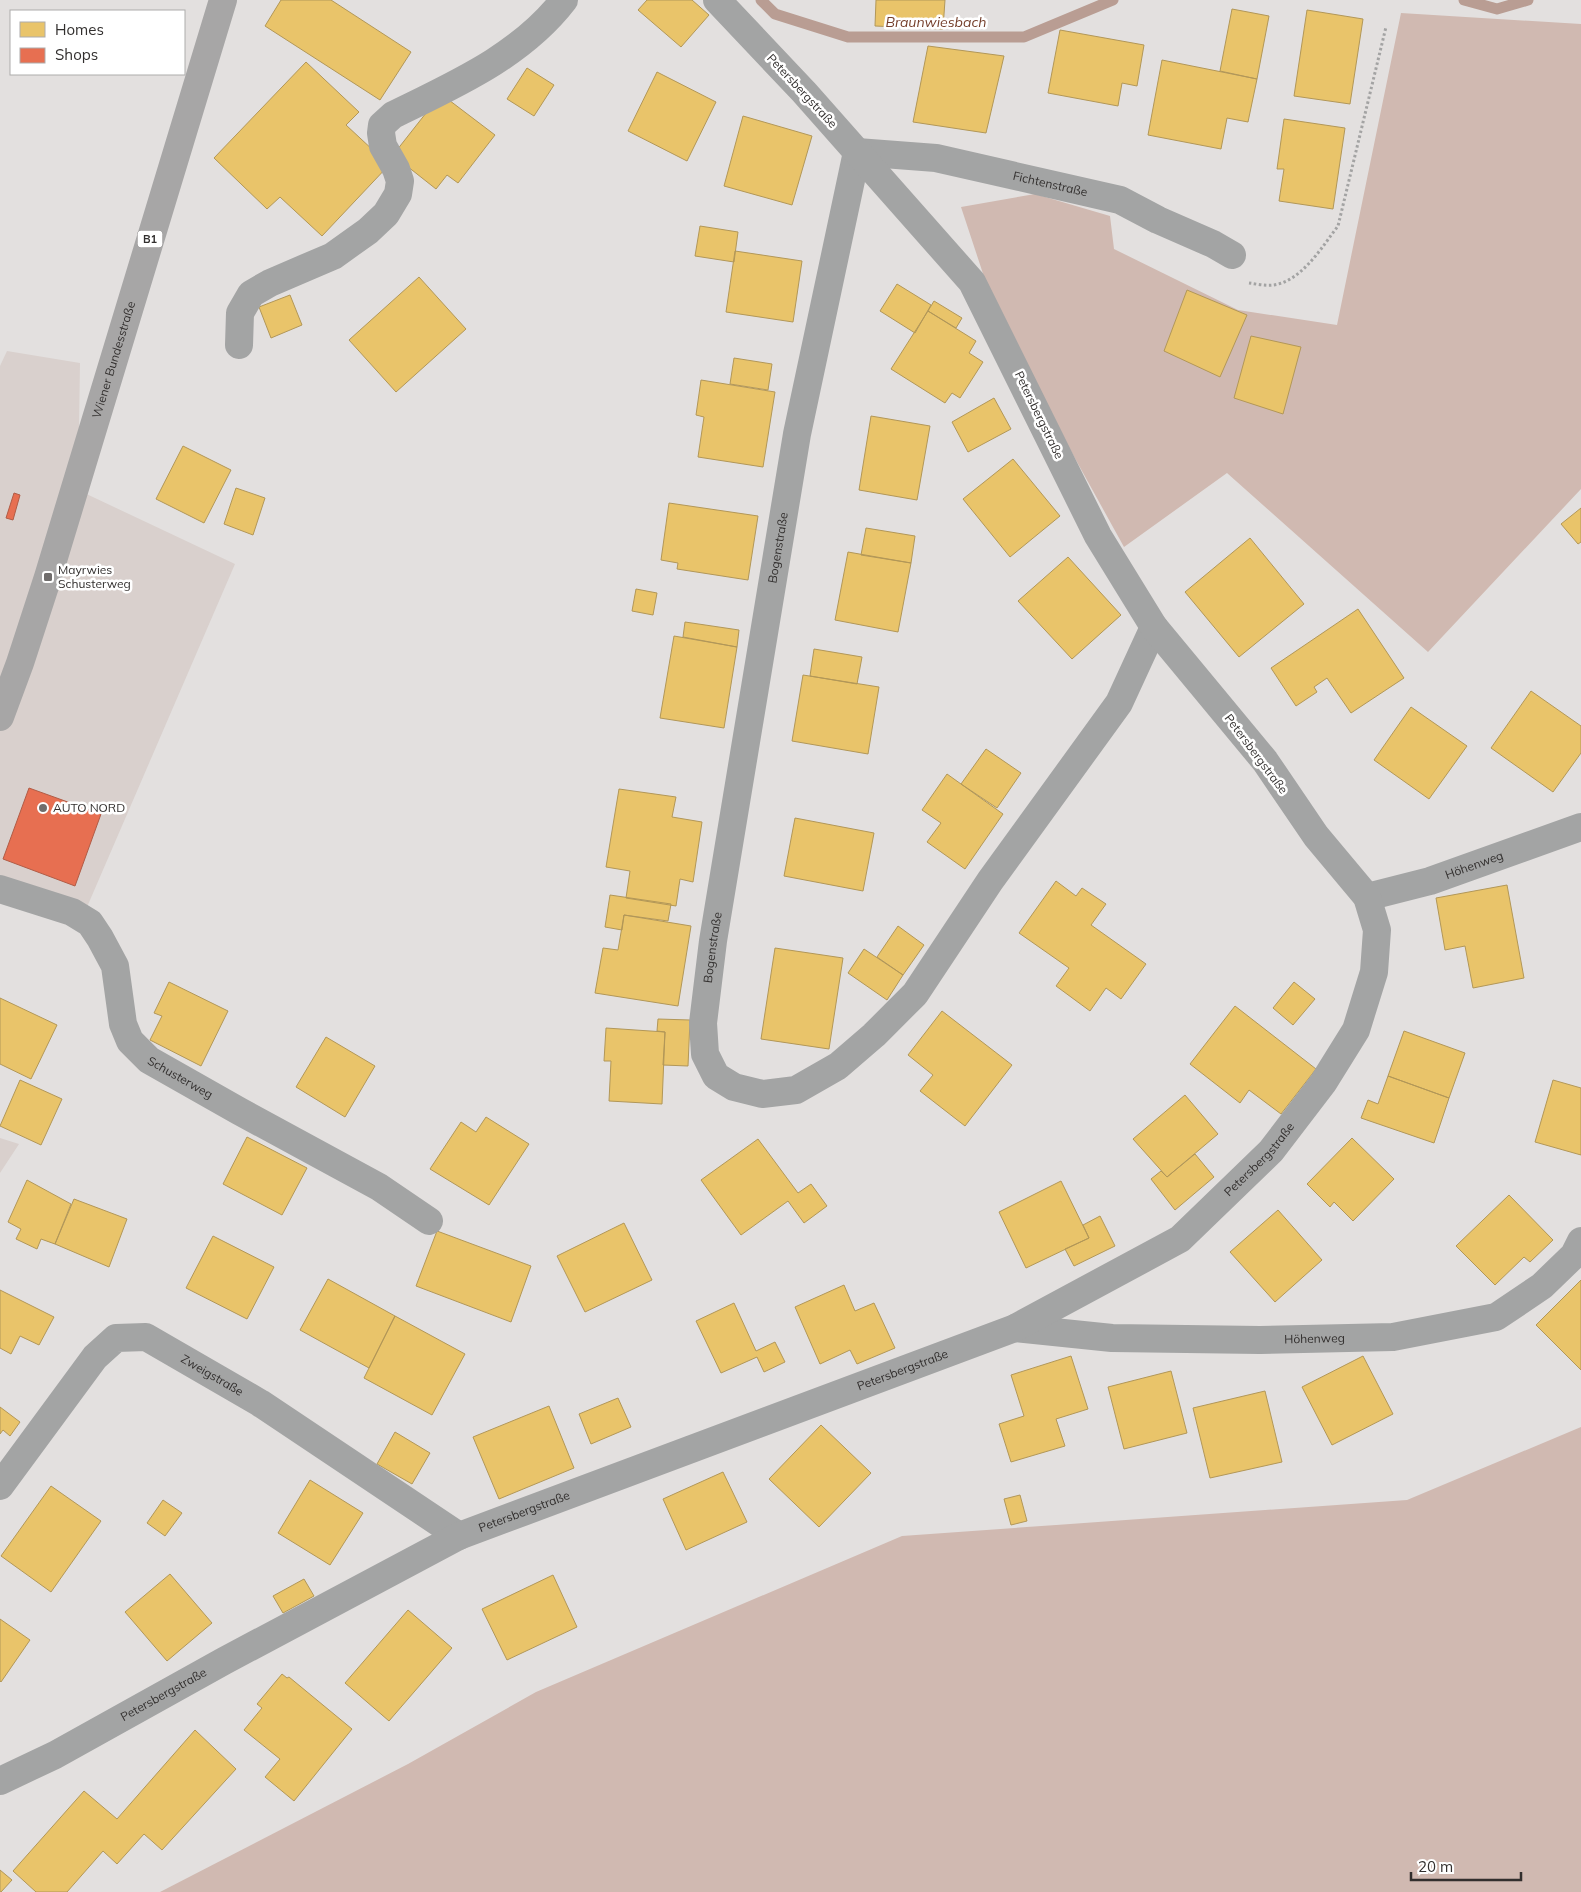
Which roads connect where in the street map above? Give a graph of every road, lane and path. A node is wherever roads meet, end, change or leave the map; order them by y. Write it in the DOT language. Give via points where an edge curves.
graph roads {
  1 [pos="223,0"];
  2 [pos="564,0"];
  3 [pos="717,0"];
  4 [pos="1386,27"];
  5 [pos="857,152"];
  6 [pos="1222,249"];
  7 [pos="240,345"];
  8 [pos="1154,627"];
  9 [pos="0,717"];
  10 [pos="1581,827"];
  11 [pos="0,889"];
  12 [pos="1367,897"];
  13 [pos="429,1221"];
  14 [pos="1581,1241"];
  15 [pos="1015,1328"];
  16 [pos="0,1486"];
  17 [pos="459,1536"];
  18 [pos="0,1781"];
  1 -- 9 [label="main road, Wiener Bundesstraße / B1" via="48,577"];
  2 -- 7 [label="street" via="523,42 475,74 393,115 382,125 383,146 400,181 398,194 386,214 333,256 251,294 240,313"];
  3 -- 5 [label="street, Petersbergstraße"];
  4 -- 6 [label="path" via="1338,226 1294,278 1273,285 1250,284 1235,276 1225,266"];
  5 -- 6 [label="street, Fichtenstraße" via="936,158 1120,200"];
  5 -- 8 [label="street, Petersbergstraße" via="972,282 1098,536"];
  5 -- 8 [label="street, Bogenstraße" via="797,434 713,942 703,1023 705,1054 716,1076 734,1087 762,1094 796,1090 838,1066 915,994 990,881 1119,703"];
  8 -- 12 [label="street, Petersbergstraße" via="1265,762 1316,836"];
  10 -- 12 [label="street, Höhenweg" via="1430,881"];
  11 -- 13 [label="street, Schusterweg" via="72,912 90,923 115,966 123,1024 130,1041 148,1060 379,1187"];
  12 -- 15 [label="street, Petersbergstraße" via="1377,938 1374,972 1356,1030 1323,1083 1271,1151 1180,1240"];
  14 -- 15 [label="street, Höhenweg" via="1574,1255 1542,1286 1496,1317 1393,1337 1260,1340 1112,1338"];
  15 -- 17 [label="street, Petersbergstraße"];
  16 -- 17 [label="street, Zweigstraße" via="95,1358 116,1338 146,1337 260,1403"];
  17 -- 18 [label="street, Petersbergstraße" via="55,1755"];
}
